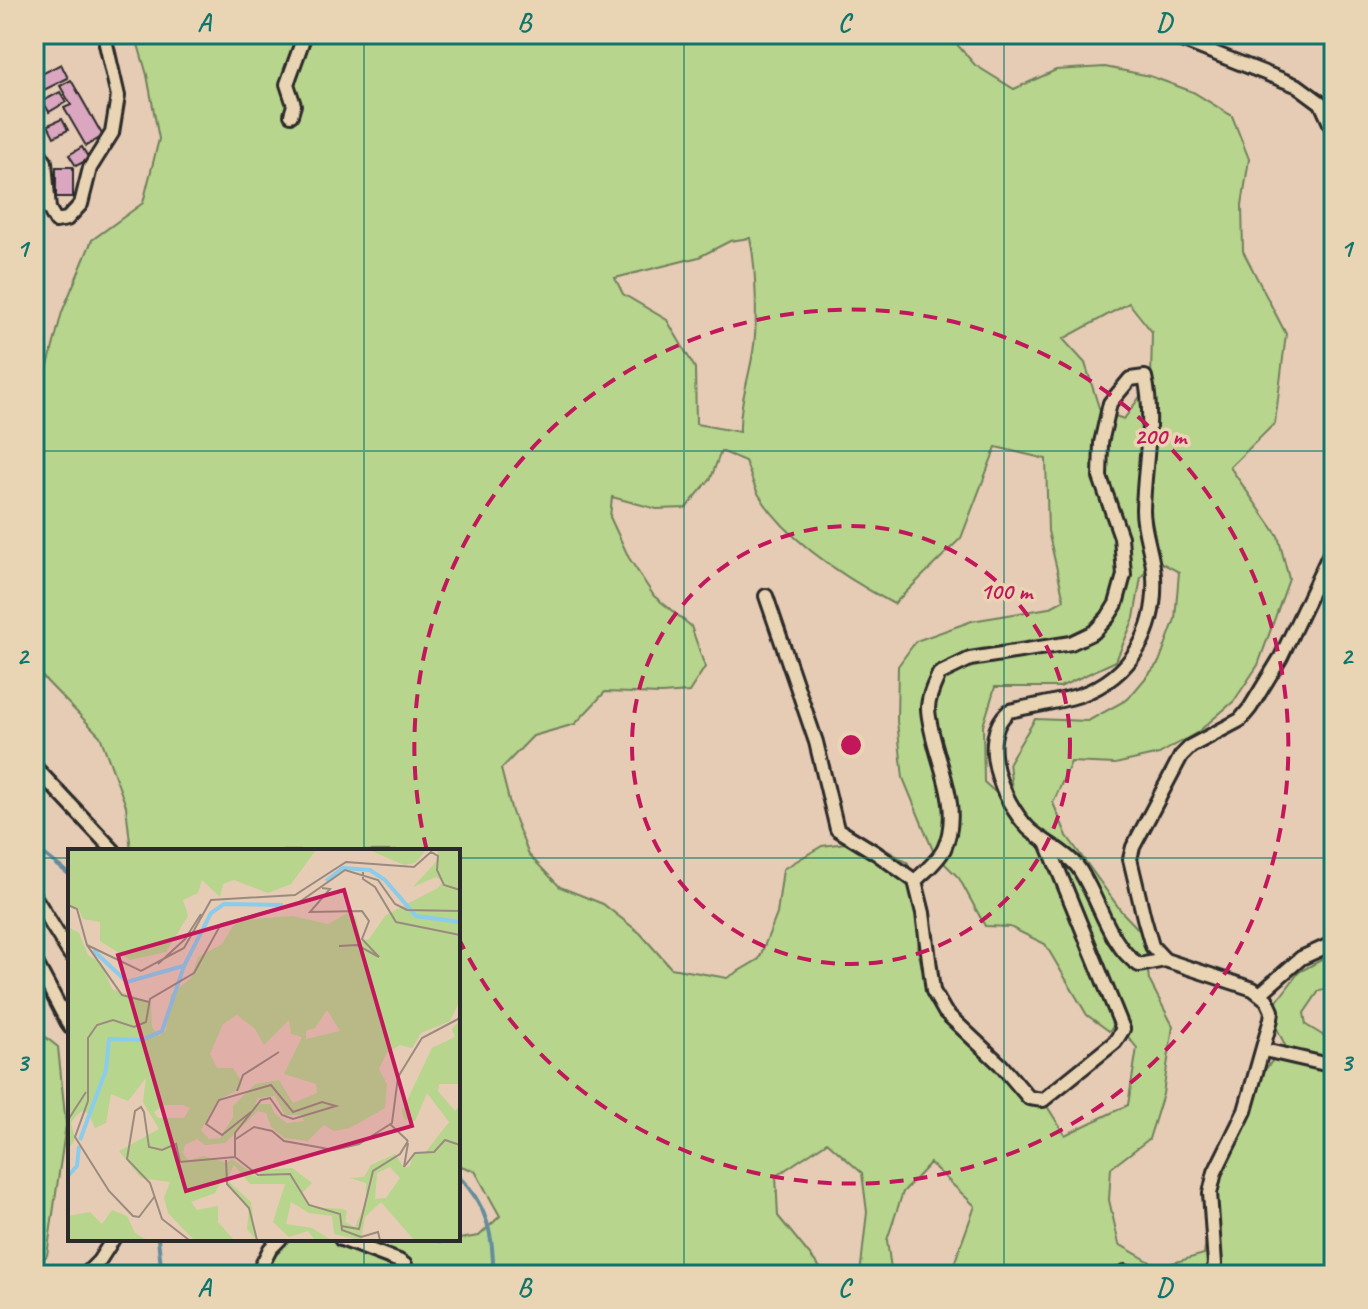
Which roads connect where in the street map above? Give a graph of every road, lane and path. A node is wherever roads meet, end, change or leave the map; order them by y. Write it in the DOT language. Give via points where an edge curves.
graph roads {
  1 [pos="107,34"];
  2 [pos="305,34"];
  3 [pos="1166,34"];
  4 [pos="1330,112"];
  5 [pos="291,115"];
  6 [pos="1334,132"];
  7 [pos="34,145"];
  8 [pos="1334,545"];
  9 [pos="766,596"];
  10 [pos="34,766"];
  11 [pos="1047,842"];
  12 [pos="112,849"];
  13 [pos="915,881"];
  14 [pos="34,896"];
  15 [pos="1334,943"];
  16 [pos="68,951"];
  17 [pos="34,959"];
  18 [pos="1165,960"];
  19 [pos="1261,993"];
  20 [pos="68,1023"];
  21 [pos="1264,1050"];
  22 [pos="1334,1066"];
  23 [pos="112,1241"];
  24 [pos="278,1241"];
  25 [pos="346,1241"];
  26 [pos="85,1275"];
  27 [pos="257,1275"];
  28 [pos="406,1275"];
  29 [pos="1119,1275"];
  30 [pos="1135,1275"];
  31 [pos="1212,1275"];
  1 -- 7 [label="street" via="118,96 112,133 90,168 81,204 67,219 56,221 49,209 45,162"];
  2 -- 5 [label="street" via="287,84 294,105"];
  3 -- 4 [label="street" via="1298,86"];
  4 -- 6 [label="street"];
  8 -- 18 [label="street" via="1281,657 1250,708 1240,720 1181,756 1133,847 1130,859 1144,918 1152,946"];
  9 -- 13 [label="street" via="816,742 837,829"];
  10 -- 12 [label="street"];
  11 -- 13 [label="street" via="1123,1029 1115,1042 1043,1100 1029,1098 945,1012 933,991"];
  11 -- 13 [label="street" via="1024,823 1002,788 993,746 1009,711 1081,694 1112,679 1133,660 1150,626 1155,599 1143,515 1150,401 1145,377 1130,379 1110,403 1101,443 1100,477 1121,537 1124,575 1116,604 1094,632 1071,643 970,659 939,674 928,709 951,825 943,851"];
  11 -- 18 [label="street" via="1076,865 1132,961 1139,965"];
  14 -- 16 [label="street"];
  15 -- 19 [label="street" via="1301,958"];
  17 -- 20 [label="street"];
  18 -- 19 [label="street"];
  19 -- 21 [label="street" via="1272,1011"];
  21 -- 22 [label="street"];
  21 -- 31 [label="street" via="1210,1193"];
  23 -- 26 [label="street"];
  24 -- 27 [label="street"];
  25 -- 28 [label="street" via="399,1261"];
  29 -- 30 [label="street"];
}
